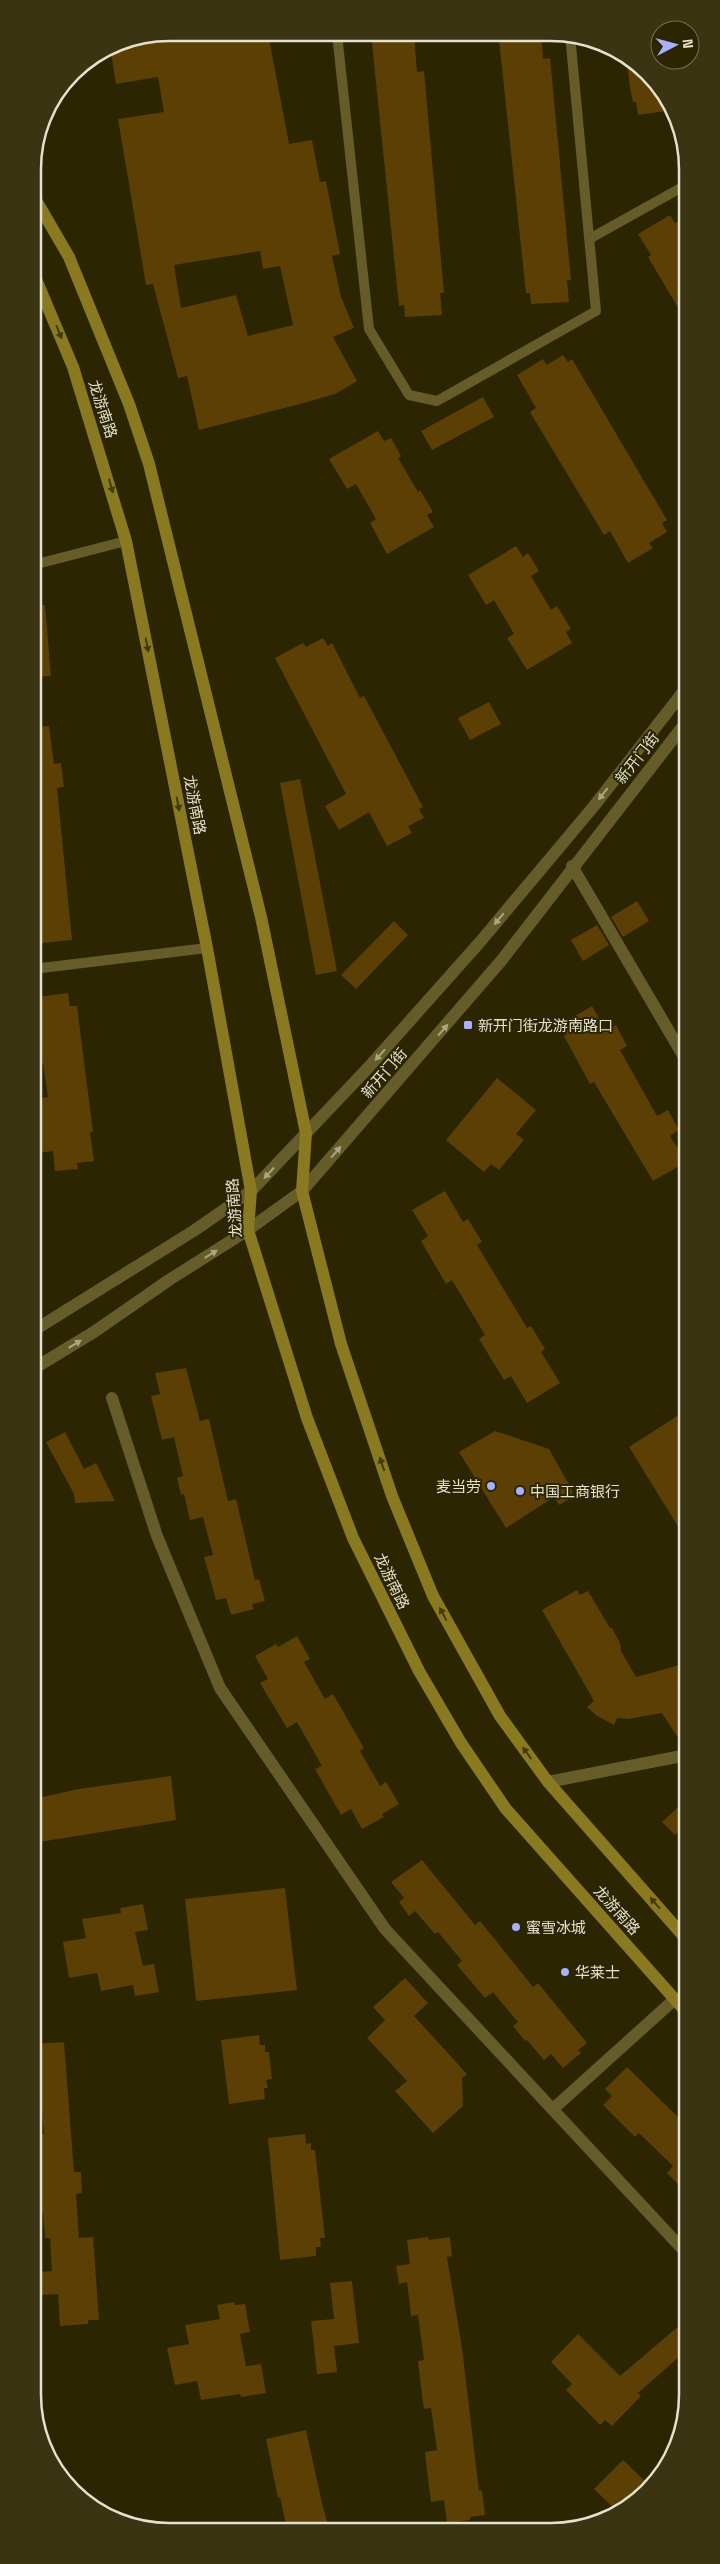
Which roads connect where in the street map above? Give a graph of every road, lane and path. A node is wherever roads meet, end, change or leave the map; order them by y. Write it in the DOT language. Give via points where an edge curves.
graph roads {
  1 [pos="339,41"];
  2 [pos="571,43"];
  3 [pos="679,189"];
  4 [pos="42,210"];
  5 [pos="591,238"];
  6 [pos="42,293"];
  7 [pos="126,541"];
  8 [pos="42,563"];
  9 [pos="679,696"];
  10 [pos="679,730"];
  11 [pos="572,866"];
  12 [pos="207,948"];
  13 [pos="42,968"];
  14 [pos="679,1048"];
  15 [pos="306,1133"];
  16 [pos="251,1191"];
  17 [pos="302,1191"];
  18 [pos="248,1230"];
  19 [pos="41,1326"];
  20 [pos="41,1364"];
  21 [pos="112,1398"];
  22 [pos="678,1757"];
  23 [pos="548,1782"];
  24 [pos="678,1930"];
  25 [pos="675,1999"];
  26 [pos="678,2003"];
  27 [pos="553,2108"];
  28 [pos="678,2244"];
  1 -- 5 [label="lane" via="369,329 409,395 437,401 596,311"];
  2 -- 5 [label="lane"];
  3 -- 5 [label="lane"];
  4 -- 15 [label="main road, 龙游南路" via="69,257 129,404 149,464 261,917"];
  6 -- 7 [label="main road, 龙游南路, one-way" via="73,367"];
  7 -- 8 [label="lane"];
  7 -- 12 [label="main road, 龙游南路, one-way"];
  9 -- 15 [label="street, 新开门街, one-way" via="594,806 480,942 368,1069"];
  10 -- 11 [label="street, 新开门街"];
  11 -- 14 [label="street"];
  17 -- 11 [label="street, 新开门街, one-way" via="458,1013"];
  12 -- 13 [label="lane"];
  12 -- 16 [label="main road, 龙游南路"];
  15 -- 16 [label="street, 新开门街, one-way"];
  15 -- 17 [label="main road, 龙游南路"];
  16 -- 18 [label="main road, 龙游南路"];
  16 -- 19 [label="street, 新开门街" via="195,1230"];
  17 -- 18 [label="street, 新开门街"];
  23 -- 17 [label="main road, 龙游南路, one-way" via="500,1716 433,1596 392,1496 340,1344"];
  20 -- 18 [label="street, 新开门街, one-way"];
  18 -- 25 [label="main road, 龙游南路" via="275,1321 336,1499 377,1590 419,1671 506,1808"];
  21 -- 27 [label="street" via="157,1536 220,1688 385,1929"];
  22 -- 23 [label="street"];
  24 -- 23 [label="main road, 龙游南路, one-way"];
  25 -- 26 [label="main road, 龙游南路"];
  25 -- 27 [label="street"];
  27 -- 28 [label="street"];
}
